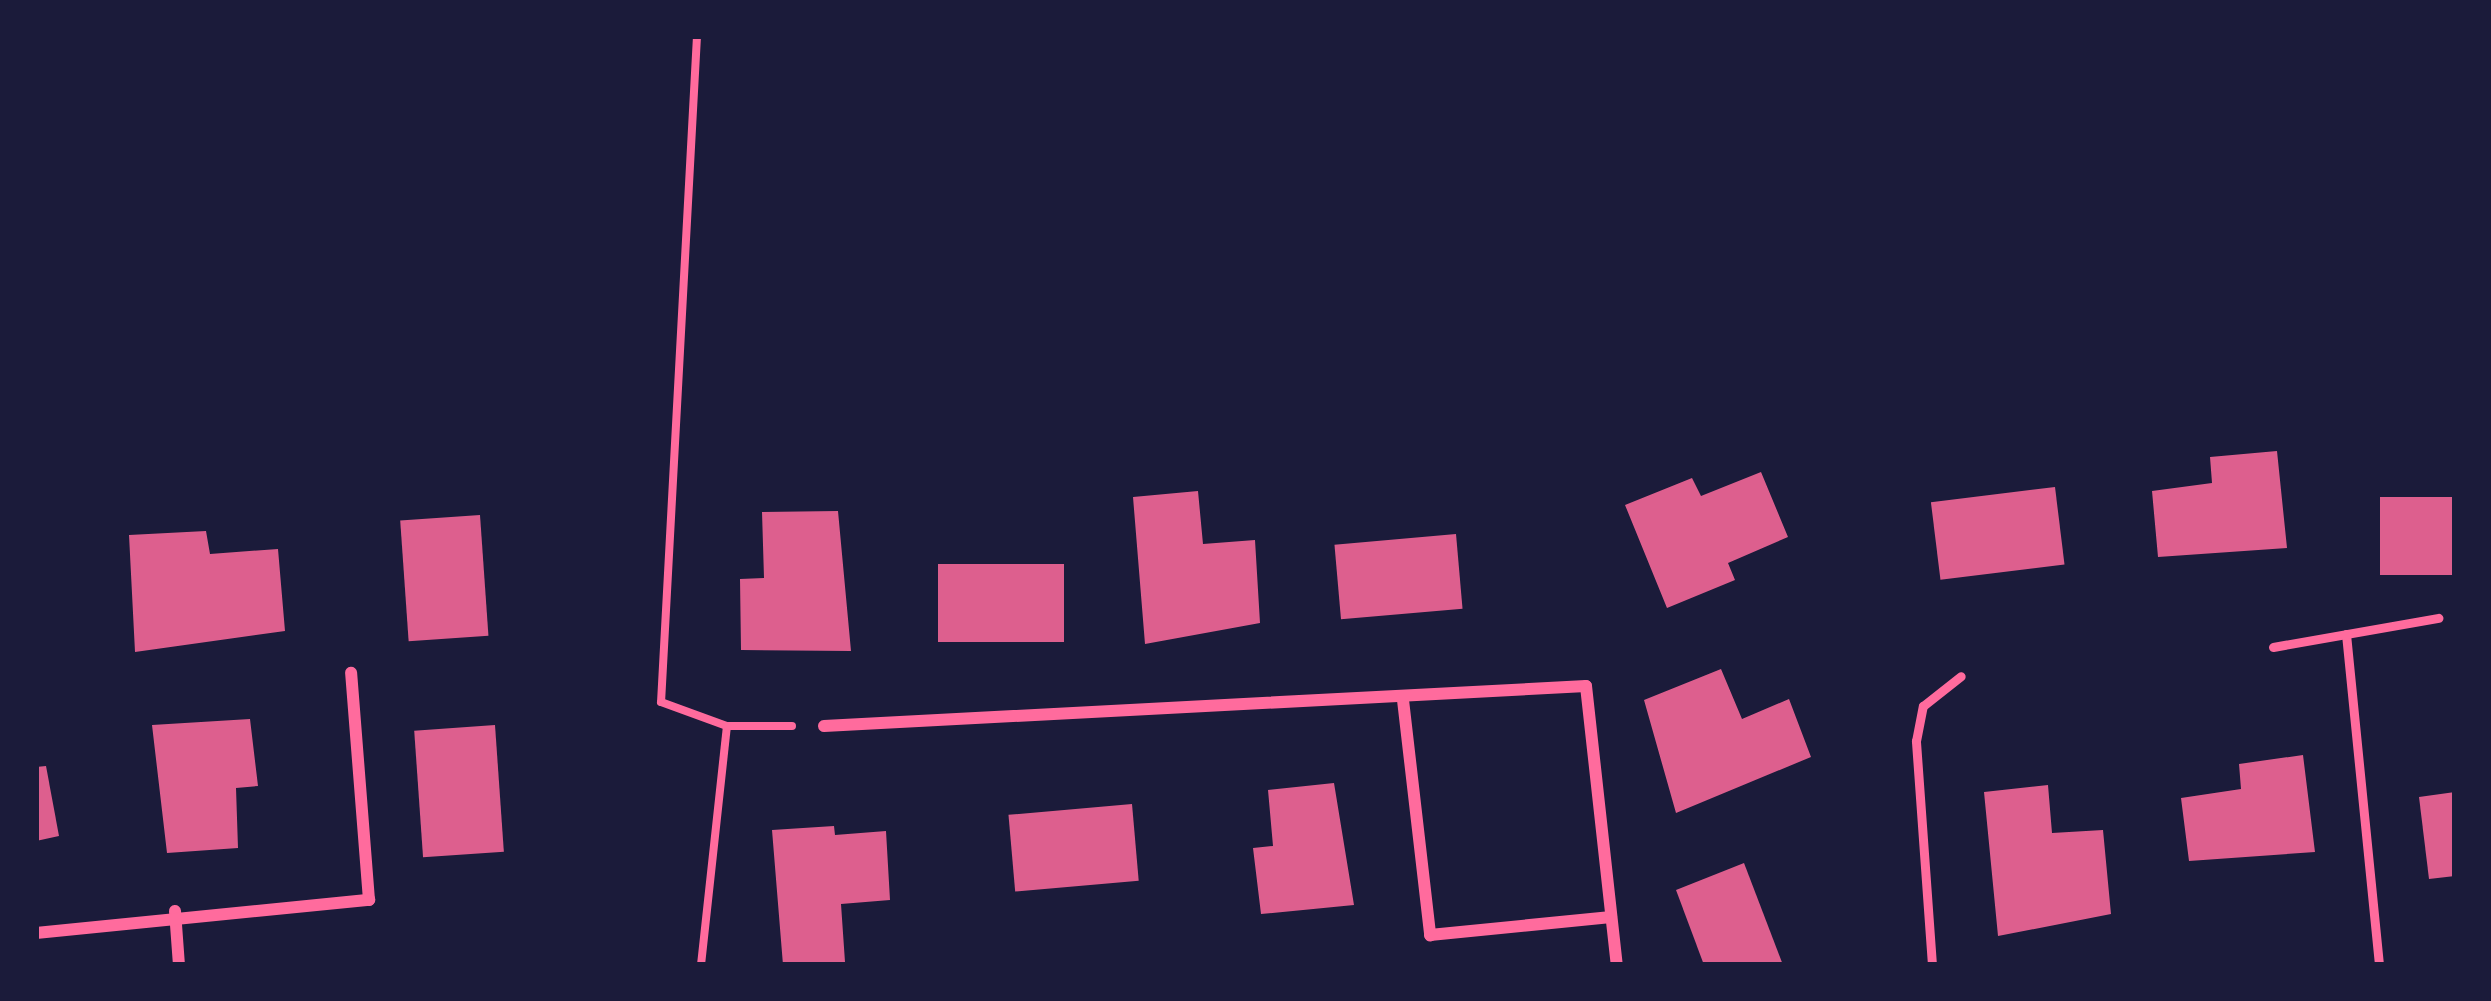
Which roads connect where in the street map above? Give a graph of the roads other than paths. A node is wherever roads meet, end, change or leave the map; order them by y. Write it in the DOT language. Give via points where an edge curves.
graph roads {
  1 [pos="2438,618"];
  2 [pos="2346,634"];
  3 [pos="2273,646"];
  4 [pos="351,673"];
  5 [pos="1960,676"];
  6 [pos="1403,700"];
  7 [pos="824,726"];
  8 [pos="175,911"];
  9 [pos="1611,916"];
  10 [pos="36,933"];
  11 [pos="179,965"];
  12 [pos="1617,965"];
  13 [pos="1932,965"];
  14 [pos="2379,965"];
  1 -- 2 [label="lane"];
  2 -- 3 [label="lane"];
  2 -- 14 [label="lane"];
  4 -- 8 [label="street" via="369,900"];
  5 -- 13 [label="lane" via="1923,706 1916,741"];
  6 -- 7 [label="street"];
  6 -- 9 [label="street" via="1586,686"];
  6 -- 9 [label="street" via="1430,935"];
  8 -- 10 [label="street"];
  8 -- 11 [label="street"];
  9 -- 12 [label="street"];
}
